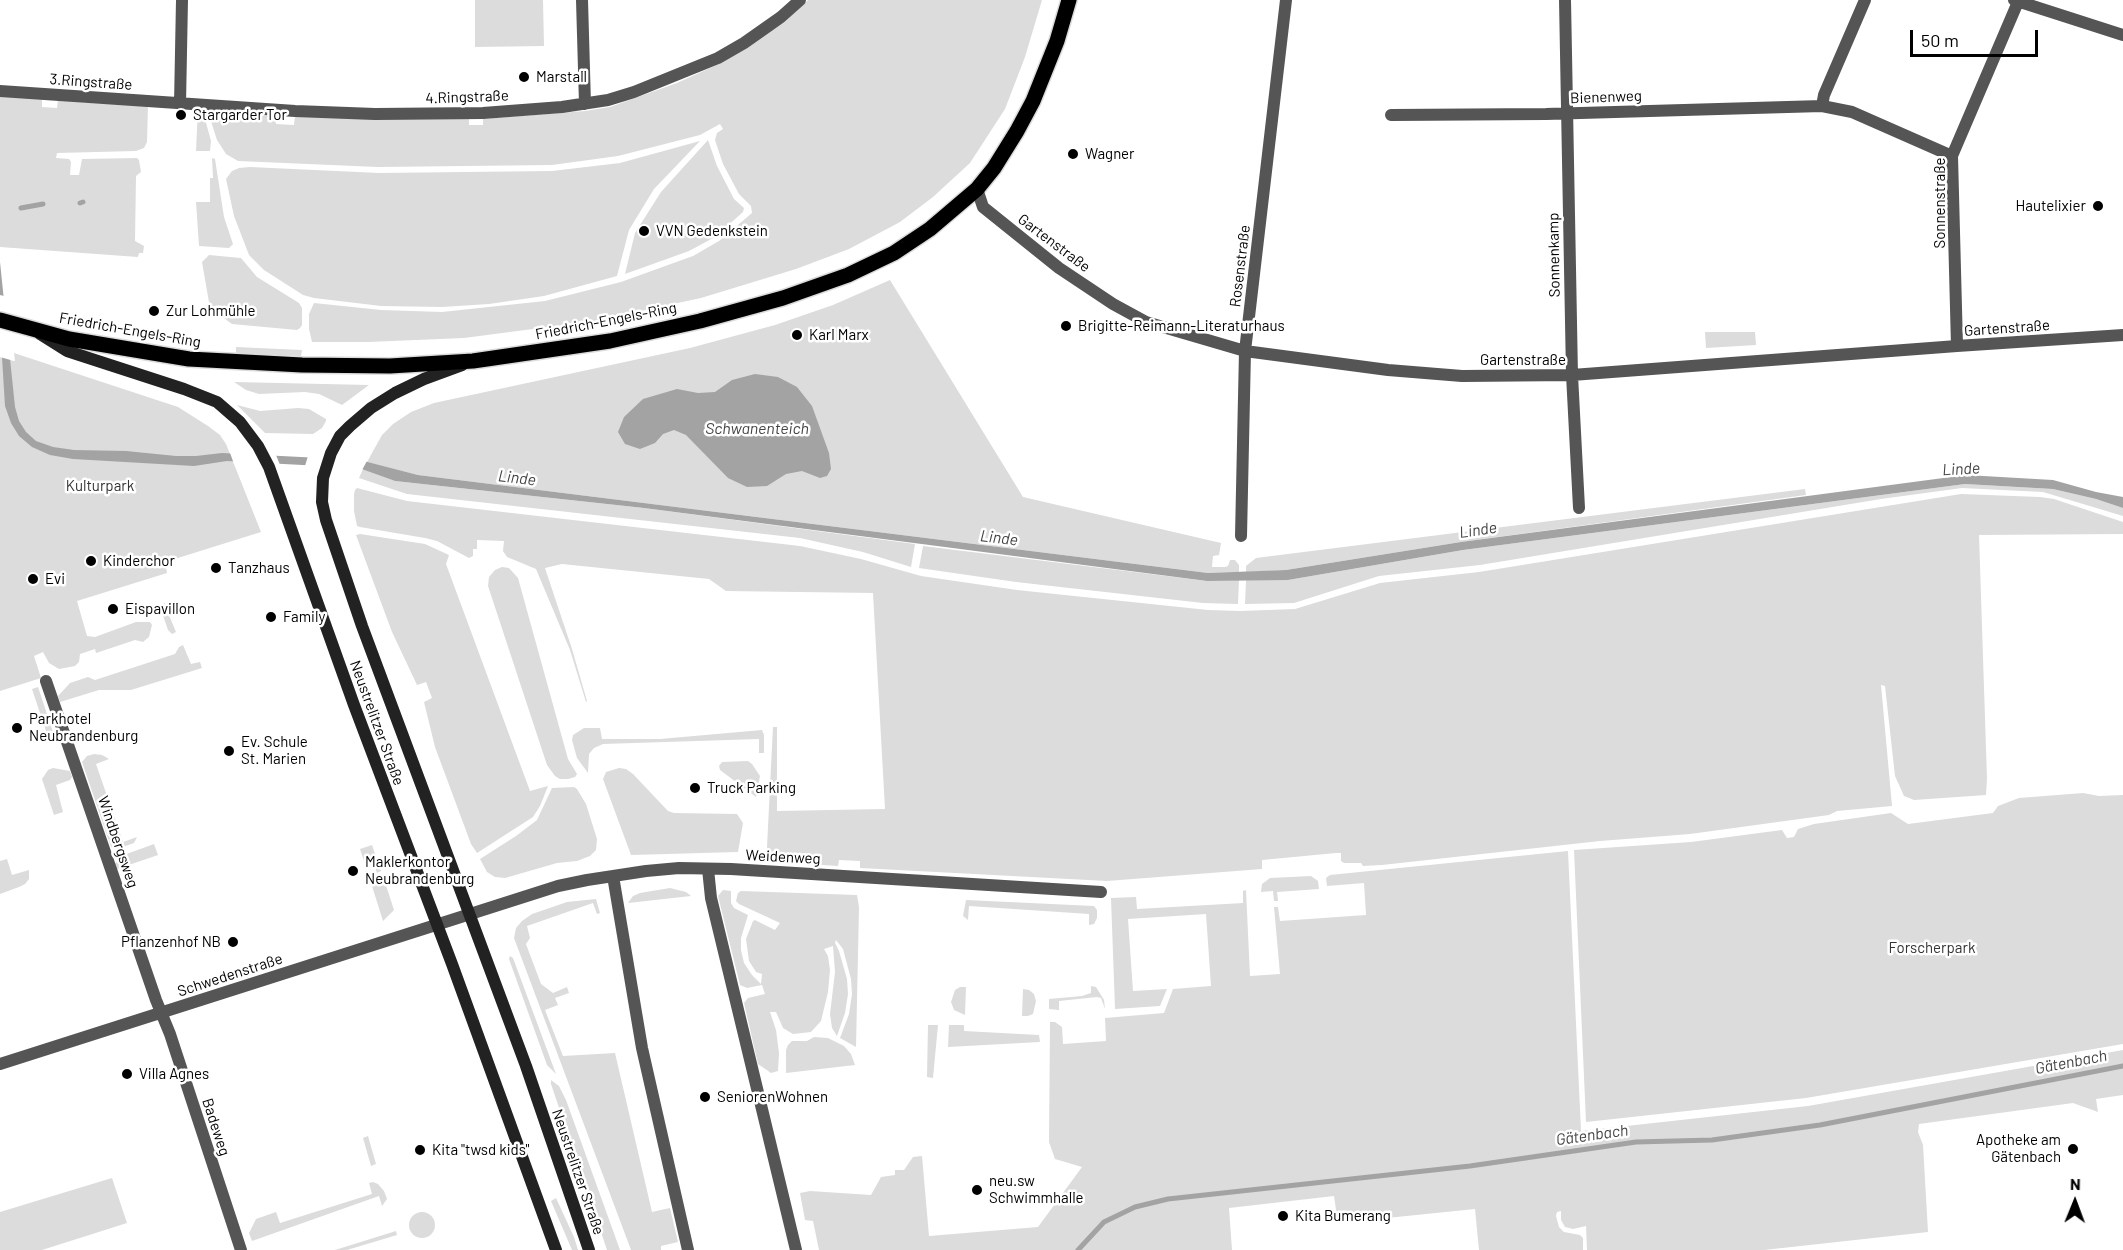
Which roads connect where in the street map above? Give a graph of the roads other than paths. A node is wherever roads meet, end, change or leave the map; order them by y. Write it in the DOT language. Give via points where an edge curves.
graph roads {
  1 [pos="182,0"];
  2 [pos="582,0"];
  3 [pos="800,0"];
  4 [pos="1069,0"];
  5 [pos="1286,0"];
  6 [pos="1564,0"];
  7 [pos="1865,0"];
  8 [pos="2016,1"];
  9 [pos="2123,35"];
  10 [pos="0,91"];
  11 [pos="180,104"];
  12 [pos="585,104"];
  13 [pos="1822,106"];
  14 [pos="1566,114"];
  15 [pos="1391,115"];
  16 [pos="1952,156"];
  17 [pos="976,189"];
  18 [pos="6,322"];
  19 [pos="36,331"];
  20 [pos="2123,335"];
  21 [pos="1958,346"];
  22 [pos="1245,351"];
  23 [pos="472,361"];
  24 [pos="1572,375"];
  25 [pos="1579,508"];
  26 [pos="1241,536"];
  27 [pos="46,681"];
  28 [pos="708,869"];
  29 [pos="613,876"];
  30 [pos="1101,892"];
  31 [pos="468,915"];
  32 [pos="437,925"];
  33 [pos="160,1013"];
  34 [pos="0,1064"];
  35 [pos="241,1250"];
  36 [pos="556,1250"];
  37 [pos="589,1250"];
  38 [pos="688,1250"];
  39 [pos="796,1250"];
  1 -- 11 [label="street"];
  2 -- 12 [label="street"];
  3 -- 12 [label="street, 4.Ringstraße" via="718,58 634,92"];
  4 -- 17 [label="main road, Friedrich-Engels-Ring" via="1033,101 994,168"];
  5 -- 22 [label="street, Rosenstraße"];
  6 -- 14 [label="street, Sonnenkamp"];
  7 -- 13 [label="street"];
  8 -- 9 [label="street"];
  8 -- 16 [label="street, Sonnenstraße"];
  10 -- 11 [label="street, 3.Ringstraße"];
  11 -- 12 [label="street, 4.Ringstraße" via="422,114"];
  13 -- 14 [label="street, Bienenweg"];
  13 -- 16 [label="street, Bienenweg" via="1851,112"];
  14 -- 15 [label="street, Bienenweg"];
  14 -- 24 [label="street, Sonnenkamp"];
  16 -- 21 [label="street, Sonnenstraße"];
  17 -- 22 [label="street, Gartenstraße" via="983,207 1059,268 1113,304 1146,322"];
  17 -- 23 [label="main road, Friedrich-Engels-Ring" via="930,229 894,253 848,275 783,298 610,341"];
  18 -- 19 [label="main road, Friedrich-Engels-Ring"];
  19 -- 23 [label="main road, Friedrich-Engels-Ring" via="145,353 228,362 390,366"];
  19 -- 32 [label="main road, Neustrelitzer Straße" via="67,351 217,402 240,422 258,446"];
  20 -- 21 [label="street, Gartenstraße"];
  21 -- 24 [label="street, Gartenstraße"];
  22 -- 24 [label="street, Gartenstraße" via="1462,376"];
  22 -- 26 [label="street, Rosenstraße"];
  23 -- 31 [label="main road, Neustrelitzer Straße" via="424,379 371,408 340,436 324,473 321,493 326,520 362,626"];
  24 -- 25 [label="street, Sonnenkamp"];
  27 -- 33 [label="street, Windbergsweg"];
  28 -- 29 [label="street, Weidenweg"];
  28 -- 30 [label="street, Weidenweg"];
  28 -- 39 [label="street" via="711,898"];
  29 -- 31 [label="street, Weidenweg" via="558,886"];
  29 -- 38 [label="street" via="642,1048"];
  31 -- 32 [label="street, Schwedenstraße"];
  31 -- 37 [label="main road, Neustrelitzer Straße"];
  32 -- 33 [label="street, Schwedenstraße"];
  32 -- 36 [label="main road, Neustrelitzer Straße"];
  33 -- 34 [label="street, Schwedenstraße"];
  33 -- 35 [label="street, Badeweg"];
}
